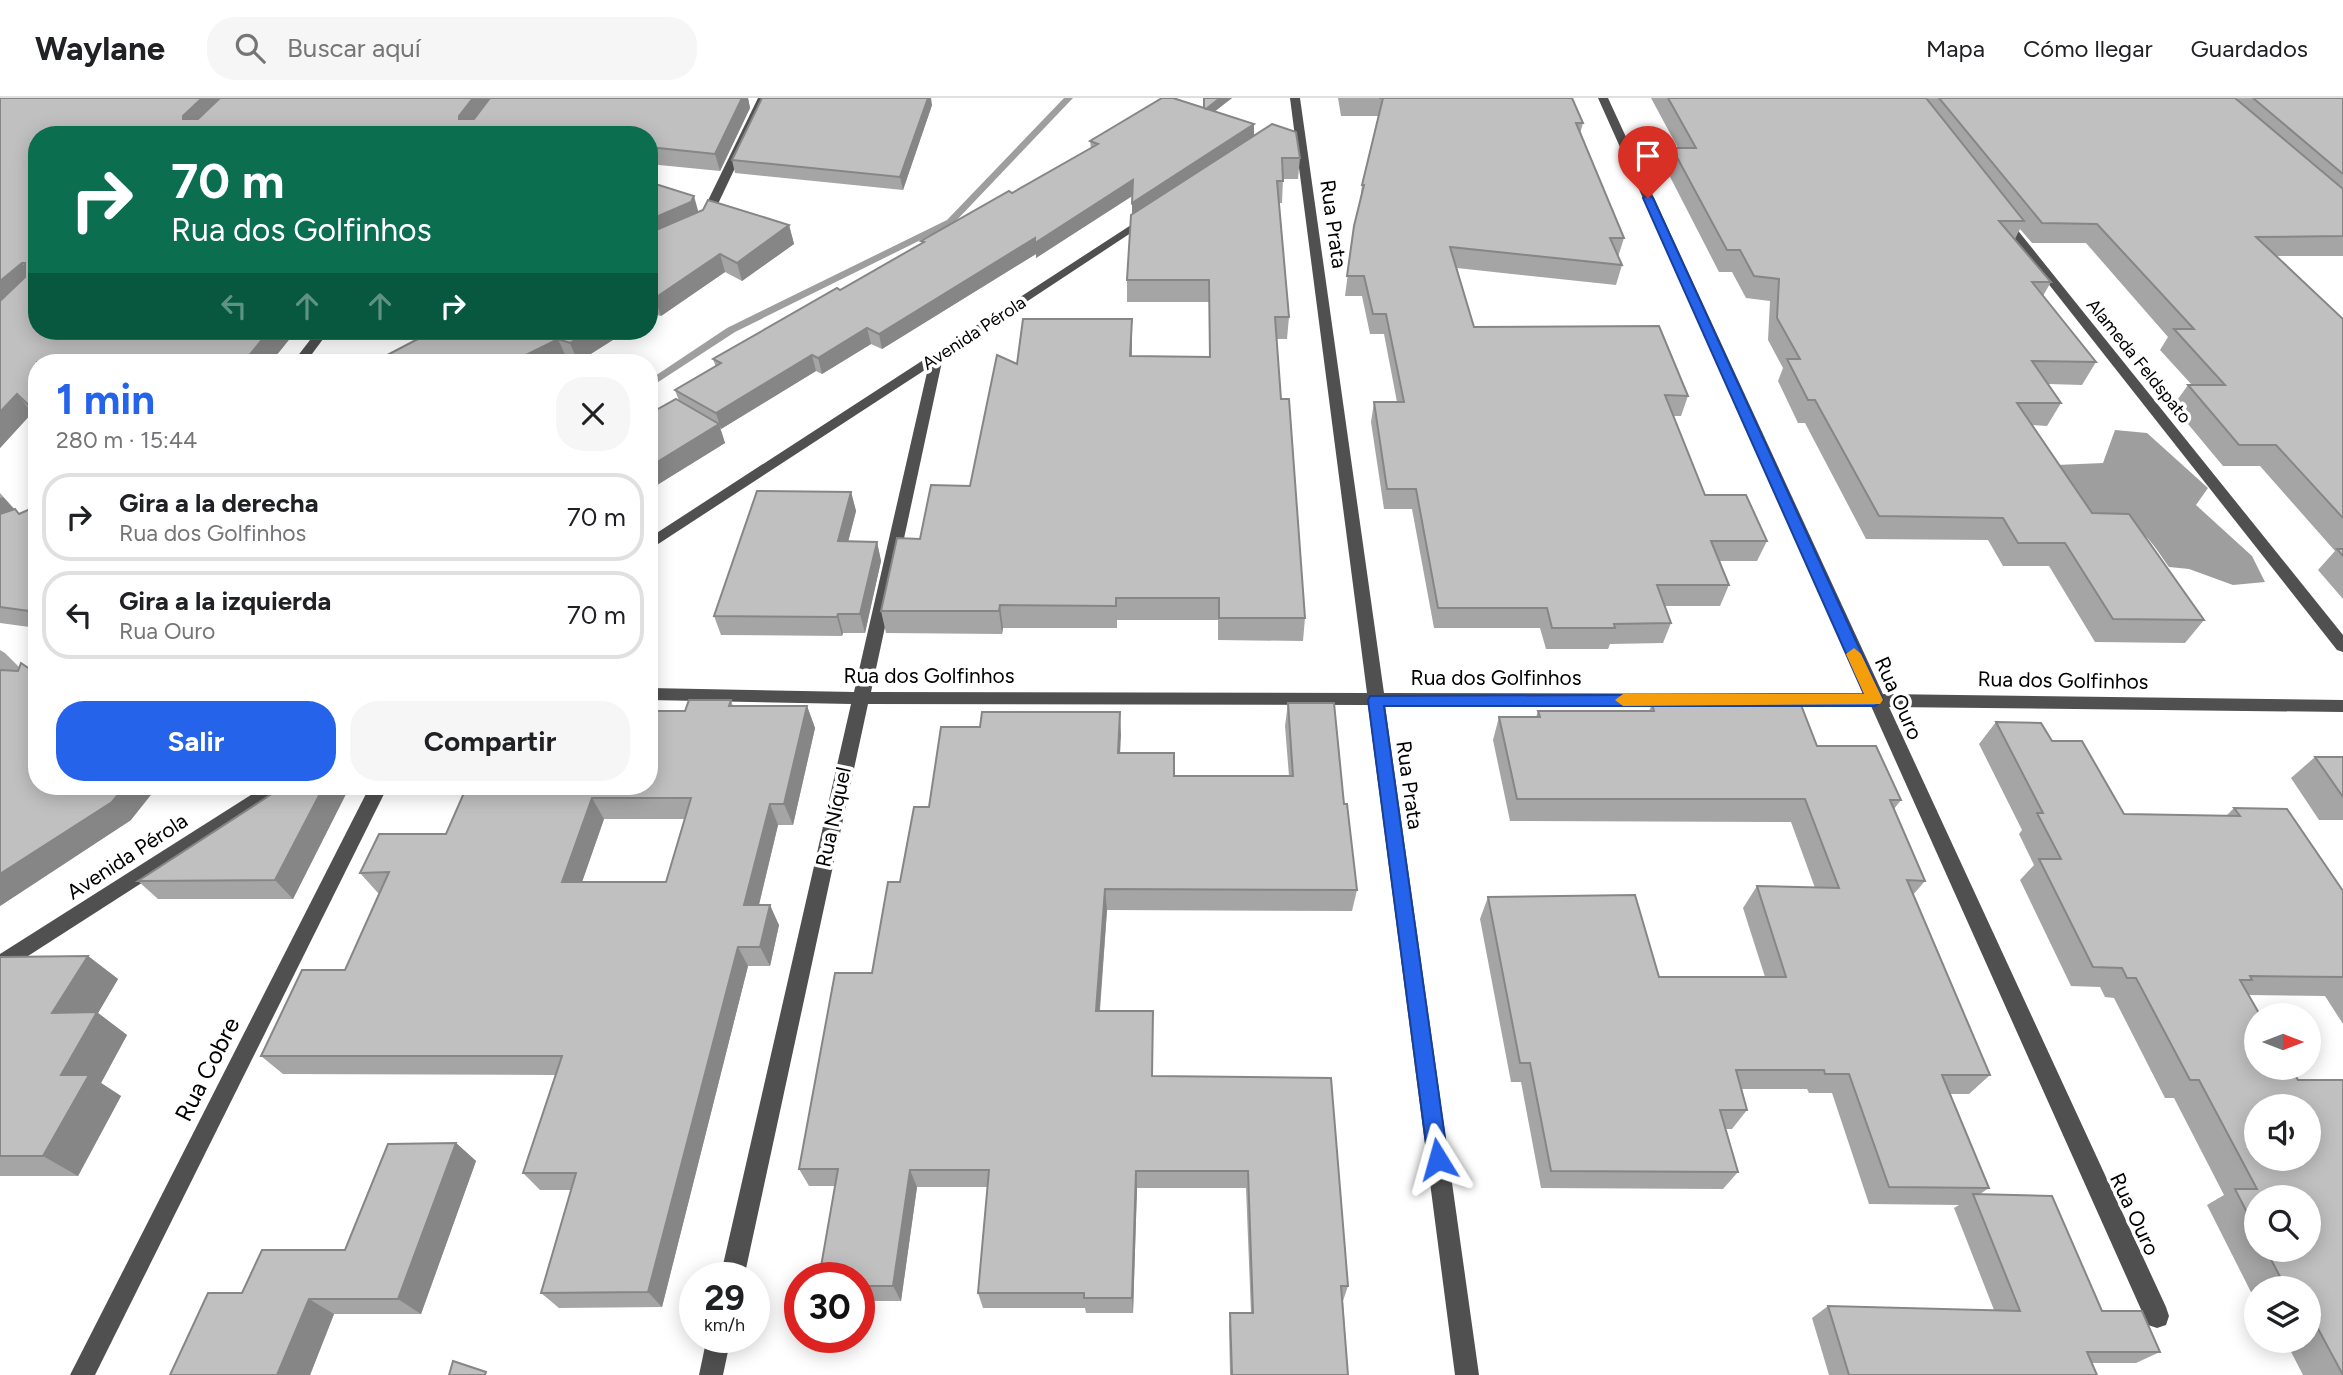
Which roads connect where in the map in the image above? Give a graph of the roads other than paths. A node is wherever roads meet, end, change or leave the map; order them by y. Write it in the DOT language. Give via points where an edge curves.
graph roads {
  1 [pos="763,98"];
  2 [pos="1295,98"];
  3 [pos="1603,98"];
  4 [pos="1993,205"];
  5 [pos="1158,211"];
  6 [pos="692,229"];
  7 [pos="316,340"];
  8 [pos="305,354"];
  9 [pos="937,357"];
  10 [pos="658,539"];
  11 [pos="2343,646"];
  12 [pos="658,694"];
  13 [pos="859,698"];
  14 [pos="1376,700"];
  15 [pos="1875,700"];
  16 [pos="2343,706"];
  17 [pos="265,795"];
  18 [pos="374,795"];
  19 [pos="0,965"];
  20 [pos="736,1262"];
  21 [pos="2157,1316"];
  22 [pos="716,1353"];
  23 [pos="82,1375"];
  24 [pos="711,1375"];
  25 [pos="1467,1375"];
  1 -- 6 [label="street" via="703,224"];
  2 -- 14 [label="street, Rua Prata" via="1291,122"];
  3 -- 15 [label="street, Rua Ouro"];
  4 -- 11 [label="street, Alameda Feldspato"];
  5 -- 9 [label="street, Avenida Pérola"];
  7 -- 8 [label="street"];
  9 -- 10 [label="street, Avenida Pérola"];
  9 -- 13 [label="street, Rua Níquel"];
  12 -- 13 [label="street, Rua dos Golfinhos"];
  13 -- 14 [label="street, Rua dos Golfinhos"];
  13 -- 20 [label="street, Rua Níquel"];
  14 -- 15 [label="street, Rua dos Golfinhos"];
  14 -- 25 [label="street, Rua Prata"];
  15 -- 16 [label="street, Rua dos Golfinhos"];
  15 -- 21 [label="street, Rua Ouro"];
  17 -- 19 [label="street, Avenida Pérola"];
  18 -- 23 [label="street, Rua Cobre"];
  22 -- 24 [label="street"];
}
